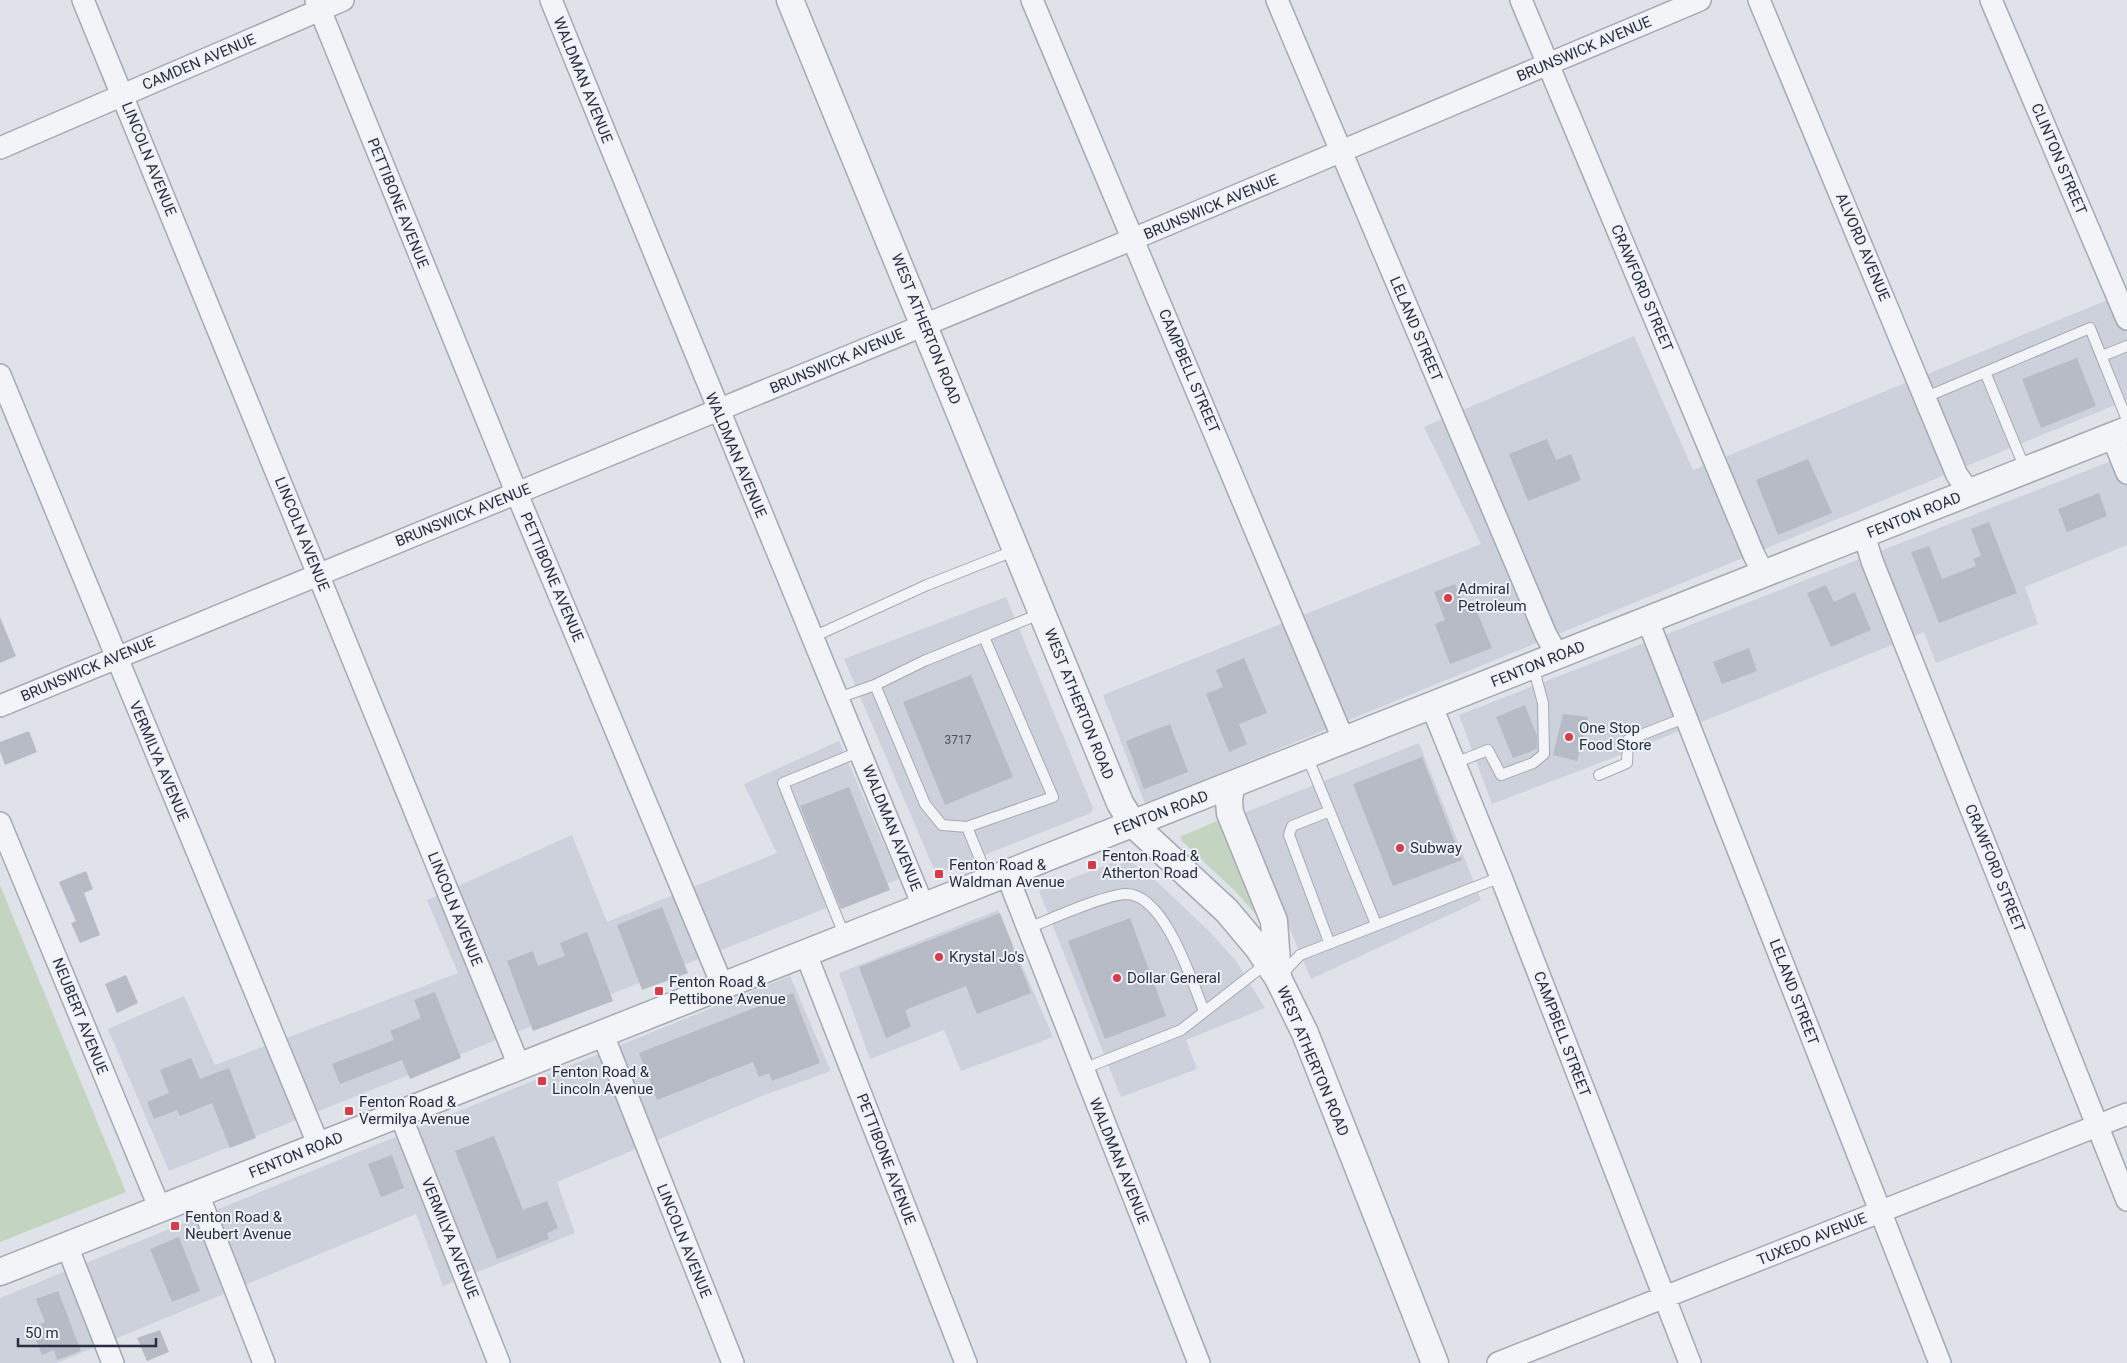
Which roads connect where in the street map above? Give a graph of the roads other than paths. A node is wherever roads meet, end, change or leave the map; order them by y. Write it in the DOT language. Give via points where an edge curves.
graph roads {
  1 [pos="84,0"];
  2 [pos="343,0"];
  3 [pos="551,0"];
  4 [pos="790,0"];
  5 [pos="1032,0"];
  6 [pos="1277,0"];
  7 [pos="1521,0"];
  8 [pos="1700,0"];
  9 [pos="1758,0"];
  10 [pos="1991,0"];
  11 [pos="318,5"];
  12 [pos="1548,64"];
  13 [pos="122,95"];
  14 [pos="0,148"];
  15 [pos="1341,152"];
  16 [pos="1134,240"];
  17 [pos="2127,319"];
  18 [pos="925,325"];
  19 [pos="2127,346"];
  20 [pos="2102,356"];
  21 [pos="1985,372"];
  22 [pos="0,375"];
  23 [pos="1926,397"];
  24 [pos="718,411"];
  25 [pos="2122,429"];
  26 [pos="2026,470"];
  27 [pos="2127,473"];
  28 [pos="1970,493"];
  29 [pos="517,494"];
  30 [pos="1864,535"];
  31 [pos="1016,550"];
  32 [pos="318,574"];
  33 [pos="1764,574"];
  34 [pos="1042,612"];
  35 [pos="1648,620"];
  36 [pos="813,637"];
  37 [pos="984,637"];
  38 [pos="1558,656"];
  39 [pos="116,658"];
  40 [pos="1533,666"];
  41 [pos="875,685"];
  42 [pos="838,698"];
  43 [pos="0,706"];
  44 [pos="1432,707"];
  45 [pos="1687,717"];
  46 [pos="1344,741"];
  47 [pos="861,751"];
  48 [pos="1307,756"];
  49 [pos="1455,763"];
  50 [pos="1599,775"];
  51 [pos="1231,786"];
  52 [pos="1330,811"];
  53 [pos="0,823"];
  54 [pos="1133,824"];
  55 [pos="967,827"];
  56 [pos="1501,877"];
  57 [pos="998,878"];
  58 [pos="924,908"];
  59 [pos="1376,924"];
  60 [pos="1028,928"];
  61 [pos="846,938"];
  62 [pos="1329,942"];
  63 [pos="806,954"];
  64 [pos="1273,970"];
  65 [pos="723,987"];
  66 [pos="1204,1012"];
  67 [pos="603,1035"];
  68 [pos="520,1068"];
  69 [pos="1083,1069"];
  70 [pos="400,1114"];
  71 [pos="2127,1114"];
  72 [pos="2098,1125"];
  73 [pos="319,1146"];
  74 [pos="198,1194"];
  75 [pos="2127,1200"];
  76 [pos="160,1209"];
  77 [pos="1880,1212"];
  78 [pos="67,1246"];
  79 [pos="0,1272"];
  80 [pos="1664,1297"];
  81 [pos="114,1363"];
  82 [pos="264,1363"];
  83 [pos="499,1363"];
  84 [pos="733,1363"];
  85 [pos="966,1363"];
  86 [pos="1199,1363"];
  87 [pos="1435,1363"];
  88 [pos="1498,1363"];
  89 [pos="1690,1363"];
  90 [pos="1940,1363"];
  1 -- 13 [label="street, LINCOLN AVENUE"];
  2 -- 11 [label="street, CAMDEN AVENUE"];
  3 -- 24 [label="street, WALDMAN AVENUE"];
  4 -- 18 [label="street, WEST ATHERTON ROAD"];
  5 -- 16 [label="street, CAMPBELL STREET"];
  6 -- 15 [label="street, LELAND STREET"];
  7 -- 12 [label="street, CRAWFORD STREET"];
  8 -- 12 [label="street, BRUNSWICK AVENUE"];
  9 -- 23 [label="street, ALVORD AVENUE"];
  10 -- 17 [label="street, CLINTON STREET"];
  11 -- 13 [label="street, CAMDEN AVENUE"];
  11 -- 29 [label="street, PETTIBONE AVENUE"];
  12 -- 15 [label="street, BRUNSWICK AVENUE"];
  12 -- 33 [label="street, CRAWFORD STREET"];
  13 -- 14 [label="street, CAMDEN AVENUE"];
  13 -- 32 [label="street, LINCOLN AVENUE"];
  15 -- 16 [label="street, BRUNSWICK AVENUE"];
  15 -- 38 [label="street, LELAND STREET" via="1546,635"];
  16 -- 18 [label="street, BRUNSWICK AVENUE"];
  16 -- 46 [label="street, CAMPBELL STREET"];
  18 -- 24 [label="street, BRUNSWICK AVENUE"];
  18 -- 31 [label="street, WEST ATHERTON ROAD"];
  19 -- 20 [label="lane"];
  20 -- 21 [label="lane" via="2090,328"];
  20 -- 25 [label="lane"];
  21 -- 23 [label="lane"];
  21 -- 26 [label="lane"];
  22 -- 39 [label="street, VERMILYA AVENUE"];
  23 -- 28 [label="street, ALVORD AVENUE" via="1957,475"];
  24 -- 29 [label="street, BRUNSWICK AVENUE"];
  24 -- 36 [label="street, WALDMAN AVENUE"];
  25 -- 26 [label="street, FENTON ROAD"];
  25 -- 27 [label="street"];
  26 -- 28 [label="street, FENTON ROAD"];
  28 -- 30 [label="street, FENTON ROAD"];
  29 -- 32 [label="street, BRUNSWICK AVENUE"];
  29 -- 65 [label="street, PETTIBONE AVENUE"];
  30 -- 33 [label="street, FENTON ROAD"];
  30 -- 72 [label="street, CRAWFORD STREET"];
  31 -- 34 [label="street, WEST ATHERTON ROAD"];
  31 -- 36 [label="lane" via="927,585"];
  32 -- 39 [label="street, BRUNSWICK AVENUE"];
  32 -- 68 [label="street, LINCOLN AVENUE"];
  33 -- 35 [label="street, FENTON ROAD"];
  34 -- 37 [label="lane"];
  34 -- 54 [label="street, WEST ATHERTON ROAD" via="1120,803"];
  35 -- 38 [label="street, FENTON ROAD"];
  35 -- 45 [label="street, LELAND STREET"];
  36 -- 42 [label="street, WALDMAN AVENUE"];
  37 -- 41 [label="lane"];
  37 -- 55 [label="lane" via="1052,797"];
  38 -- 40 [label="street, FENTON ROAD"];
  39 -- 43 [label="street, BRUNSWICK AVENUE"];
  39 -- 73 [label="street, VERMILYA AVENUE"];
  40 -- 44 [label="street, FENTON ROAD"];
  40 -- 49 [label="lane" via="1543,704 1544,754 1533,763 1501,775 1488,750"];
  41 -- 42 [label="lane"];
  41 -- 55 [label="lane" via="925,804 942,824"];
  42 -- 47 [label="street, WALDMAN AVENUE"];
  44 -- 46 [label="street, FENTON ROAD"];
  44 -- 49 [label="street, CAMPBELL STREET"];
  45 -- 50 [label="lane" via="1628,740 1628,763"];
  45 -- 77 [label="street, LELAND STREET"];
  46 -- 48 [label="street, FENTON ROAD"];
  47 -- 58 [label="street, WALDMAN AVENUE"];
  47 -- 61 [label="lane" via="783,783"];
  48 -- 51 [label="street, FENTON ROAD"];
  48 -- 52 [label="lane"];
  49 -- 56 [label="street, CAMPBELL STREET"];
  51 -- 54 [label="street, FENTON ROAD"];
  51 -- 64 [label="street" via="1230,813 1274,922"];
  52 -- 59 [label="lane"];
  52 -- 62 [label="lane" via="1292,826 1289,835"];
  53 -- 76 [label="street, NEUBERT AVENUE"];
  54 -- 57 [label="street, FENTON ROAD"];
  54 -- 64 [label="street, WEST ATHERTON ROAD" via="1227,911"];
  55 -- 57 [label="lane"];
  56 -- 59 [label="lane"];
  56 -- 80 [label="street, CAMPBELL STREET"];
  57 -- 58 [label="street, FENTON ROAD"];
  57 -- 60 [label="street, WALDMAN AVENUE"];
  58 -- 61 [label="street, FENTON ROAD"];
  59 -- 62 [label="lane"];
  60 -- 66 [label="lane" via="1127,894 1151,905 1167,925"];
  60 -- 69 [label="street, WALDMAN AVENUE"];
  61 -- 63 [label="street, FENTON ROAD"];
  62 -- 64 [label="lane"];
  63 -- 65 [label="street, FENTON ROAD"];
  63 -- 85 [label="street, PETTIBONE AVENUE"];
  64 -- 66 [label="lane"];
  64 -- 87 [label="street, WEST ATHERTON ROAD" via="1305,1033"];
  65 -- 67 [label="street, FENTON ROAD"];
  66 -- 69 [label="lane" via="1181,1030"];
  67 -- 68 [label="street, FENTON ROAD"];
  67 -- 84 [label="street, LINCOLN AVENUE"];
  68 -- 70 [label="street, FENTON ROAD"];
  69 -- 86 [label="street, WALDMAN AVENUE"];
  70 -- 73 [label="street, FENTON ROAD"];
  70 -- 83 [label="street, VERMILYA AVENUE"];
  71 -- 72 [label="street, TUXEDO AVENUE"];
  72 -- 75 [label="street, CRAWFORD STREET"];
  72 -- 77 [label="street, TUXEDO AVENUE"];
  73 -- 74 [label="street, FENTON ROAD"];
  74 -- 76 [label="street, FENTON ROAD"];
  74 -- 82 [label="street"];
  76 -- 78 [label="street, FENTON ROAD"];
  77 -- 80 [label="street, TUXEDO AVENUE"];
  77 -- 90 [label="street, LELAND STREET"];
  78 -- 79 [label="street, FENTON ROAD"];
  78 -- 81 [label="street"];
  80 -- 88 [label="street, TUXEDO AVENUE"];
  80 -- 89 [label="street, CAMPBELL STREET"];
}
